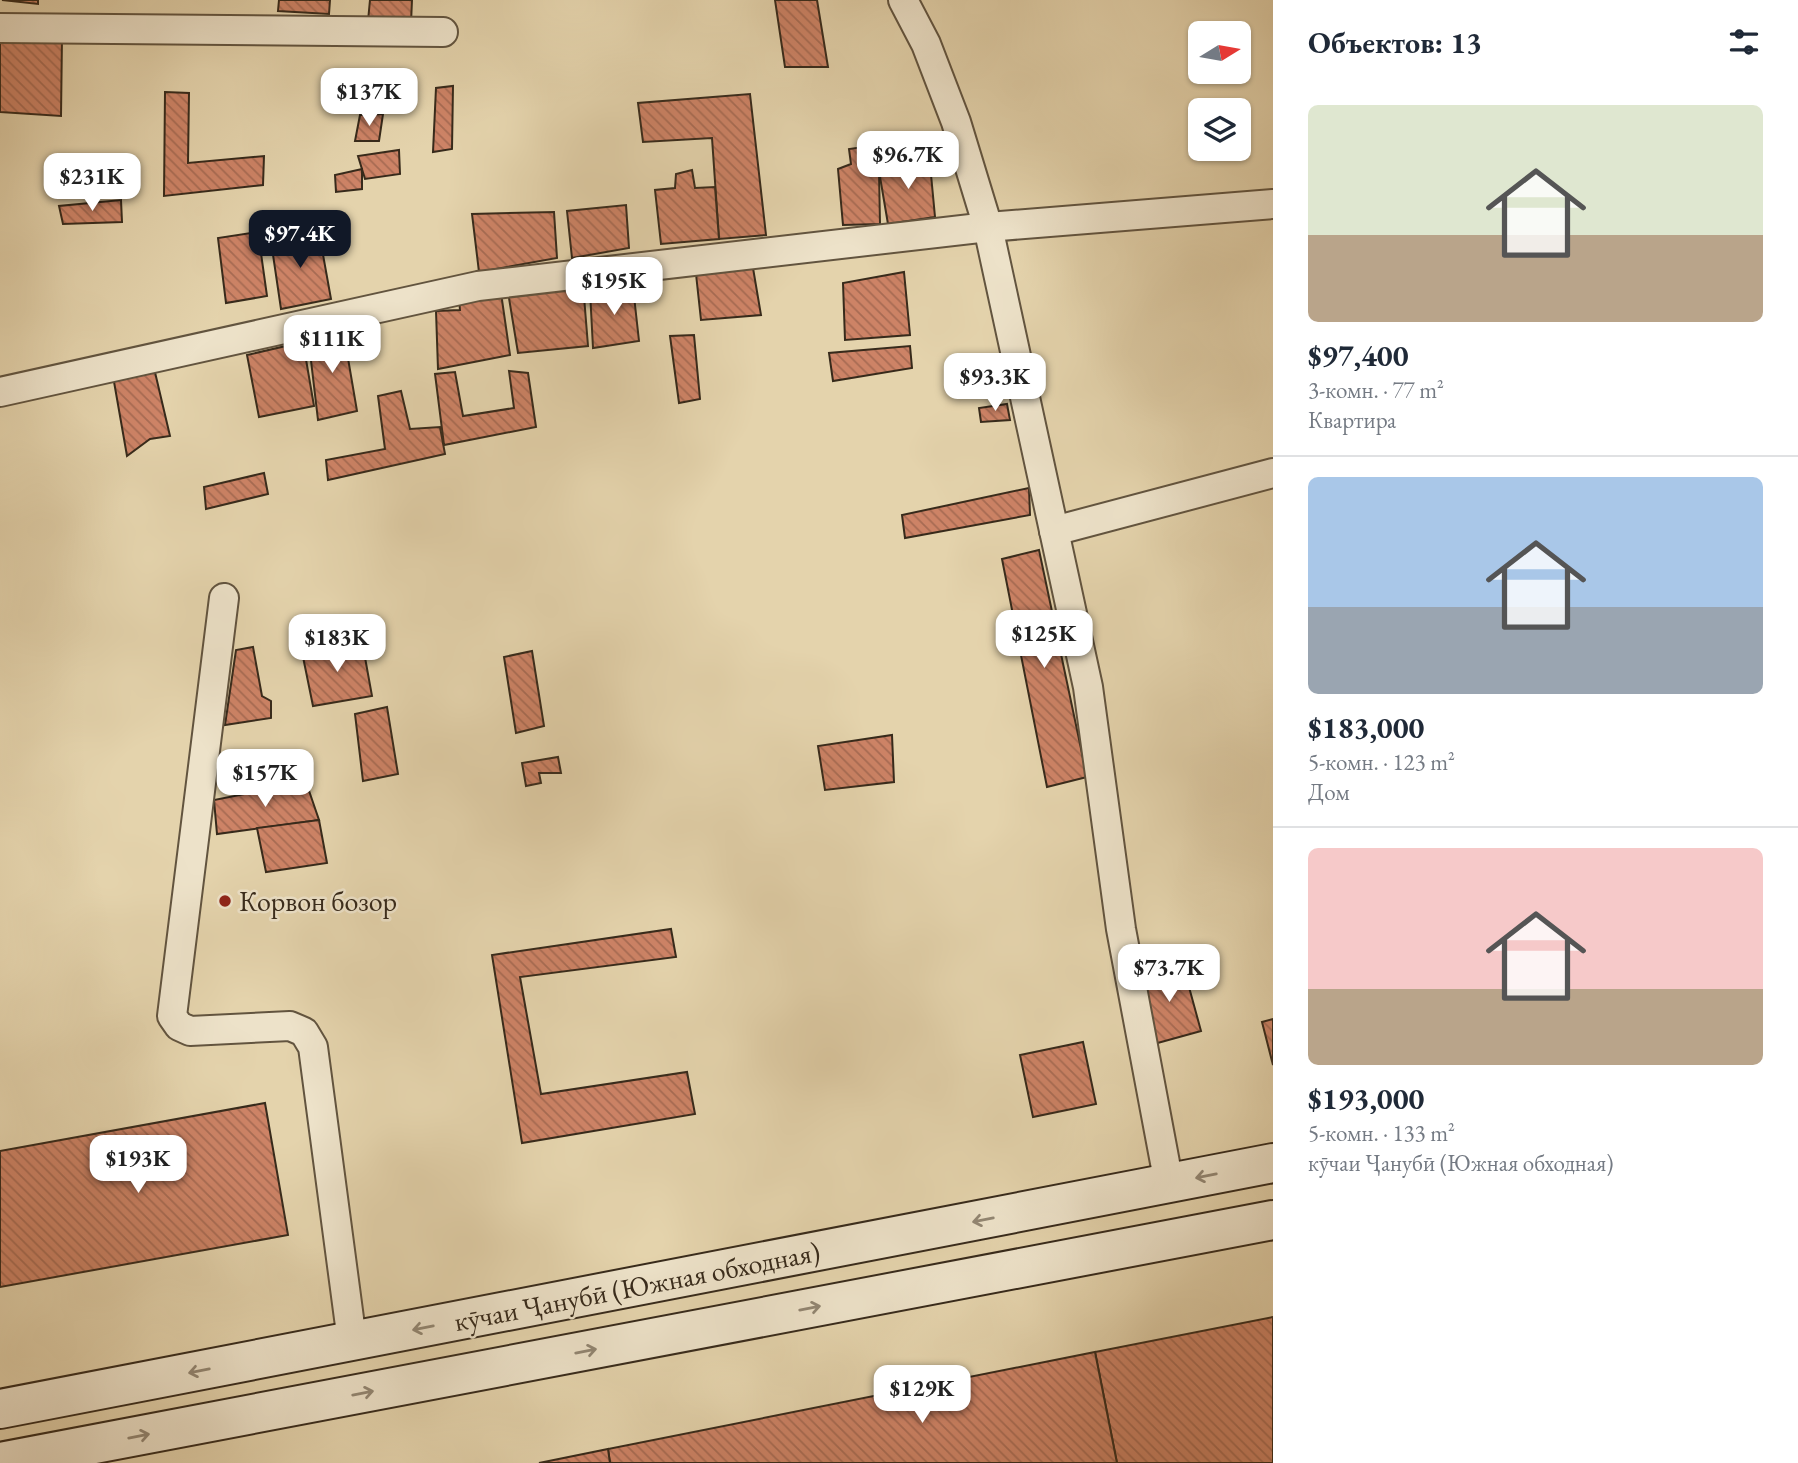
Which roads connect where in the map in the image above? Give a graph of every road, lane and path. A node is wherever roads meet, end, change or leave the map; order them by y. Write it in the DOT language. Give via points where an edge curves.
graph roads {
  1 [pos="903,0"];
  2 [pos="0,28"];
  3 [pos="443,32"];
  4 [pos="1273,204"];
  5 [pos="988,227"];
  6 [pos="0,392"];
  7 [pos="1273,473"];
  8 [pos="1054,531"];
  9 [pos="224,598"];
  10 [pos="1273,1163"];
  11 [pos="1169,1184"];
  12 [pos="1273,1220"];
  13 [pos="352,1341"];
  14 [pos="0,1409"];
  15 [pos="0,1462"];
  1 -- 5 [label="street" via="956,121"];
  2 -- 3 [label="street"];
  4 -- 5 [label="street"];
  5 -- 6 [label="street" via="478,286"];
  5 -- 8 [label="street"];
  7 -- 8 [label="street"];
  8 -- 11 [label="street" via="1088,687 1121,929"];
  9 -- 13 [label="street" via="172,1016 178,1026 190,1031 290,1026 304,1032 313,1047"];
  10 -- 11 [label="main road, кӯчаи Ҷанубӣ (Южная обходная), one-way"];
  11 -- 13 [label="main road, кӯчаи Ҷанубӣ (Южная обходная), one-way"];
  15 -- 12 [label="main road, кӯчаи Ҷанубӣ (Южная обходная), one-way"];
  13 -- 14 [label="main road, кӯчаи Ҷанубӣ (Южная обходная), one-way"];
}
